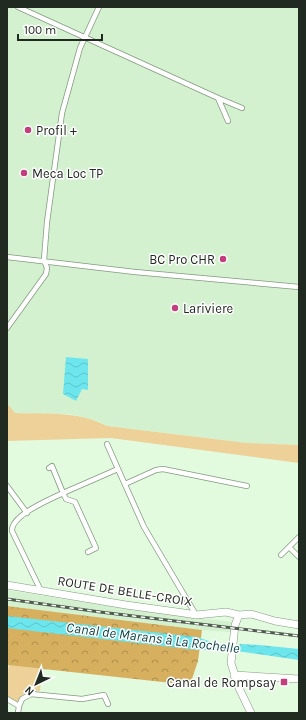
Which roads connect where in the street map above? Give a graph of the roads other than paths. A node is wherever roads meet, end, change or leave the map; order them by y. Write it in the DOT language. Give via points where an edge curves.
graph roads {
  1 [pos="18,7"];
  2 [pos="99,7"];
  3 [pos="85,37"];
  4 [pos="218,98"];
  5 [pos="242,108"];
  6 [pos="228,122"];
  7 [pos="7,257"];
  8 [pos="44,260"];
  9 [pos="299,287"];
  10 [pos="7,328"];
  11 [pos="107,444"];
  12 [pos="49,468"];
  13 [pos="118,469"];
  14 [pos="125,484"];
  15 [pos="7,486"];
  16 [pos="247,486"];
  17 [pos="63,493"];
  18 [pos="26,513"];
  19 [pos="299,537"];
  20 [pos="289,547"];
  21 [pos="88,552"];
  22 [pos="281,555"];
  23 [pos="299,557"];
  24 [pos="7,585"];
  25 [pos="41,591"];
  26 [pos="196,614"];
  27 [pos="239,615"];
  28 [pos="299,625"];
  29 [pos="234,675"];
  30 [pos="246,676"];
  31 [pos="299,679"];
  32 [pos="239,688"];
  33 [pos="7,699"];
  34 [pos="108,704"];
  35 [pos="19,706"];
  36 [pos="18,713"];
  37 [pos="251,713"];
  1 -- 3 [label="street"];
  2 -- 3 [label="street"];
  3 -- 4 [label="street"];
  3 -- 8 [label="street" via="67,91 60,124"];
  4 -- 5 [label="street"];
  4 -- 6 [label="street"];
  7 -- 8 [label="street"];
  8 -- 9 [label="street" via="135,272"];
  8 -- 10 [label="street" via="48,268 46,274"];
  11 -- 13 [label="street"];
  12 -- 17 [label="street" via="52,466"];
  13 -- 14 [label="street"];
  13 -- 17 [label="street"];
  14 -- 16 [label="street" via="163,469"];
  14 -- 26 [label="street" via="144,527"];
  15 -- 18 [label="street"];
  17 -- 18 [label="street"];
  17 -- 21 [label="street" via="66,499 75,502 96,548"];
  18 -- 25 [label="street" via="14,522 12,531"];
  19 -- 20 [label="street"];
  20 -- 22 [label="street"];
  20 -- 23 [label="street"];
  24 -- 25 [label="street, ROUTE DE BELLE-CROIX"];
  25 -- 26 [label="street, ROUTE DE BELLE-CROIX"];
  26 -- 27 [label="street, ROUTE DE BELLE-CROIX" via="226,612"];
  27 -- 28 [label="street, ROUTE DE BELLE-CROIX" via="251,614"];
  27 -- 29 [label="street" via="236,619 231,658"];
  29 -- 30 [label="street"];
  29 -- 32 [label="street"];
  30 -- 31 [label="street"];
  30 -- 32 [label="street"];
  32 -- 37 [label="street"];
  33 -- 35 [label="street"];
  34 -- 35 [label="street" via="104,695 82,699 31,694 22,699"];
  35 -- 36 [label="street"];
}
